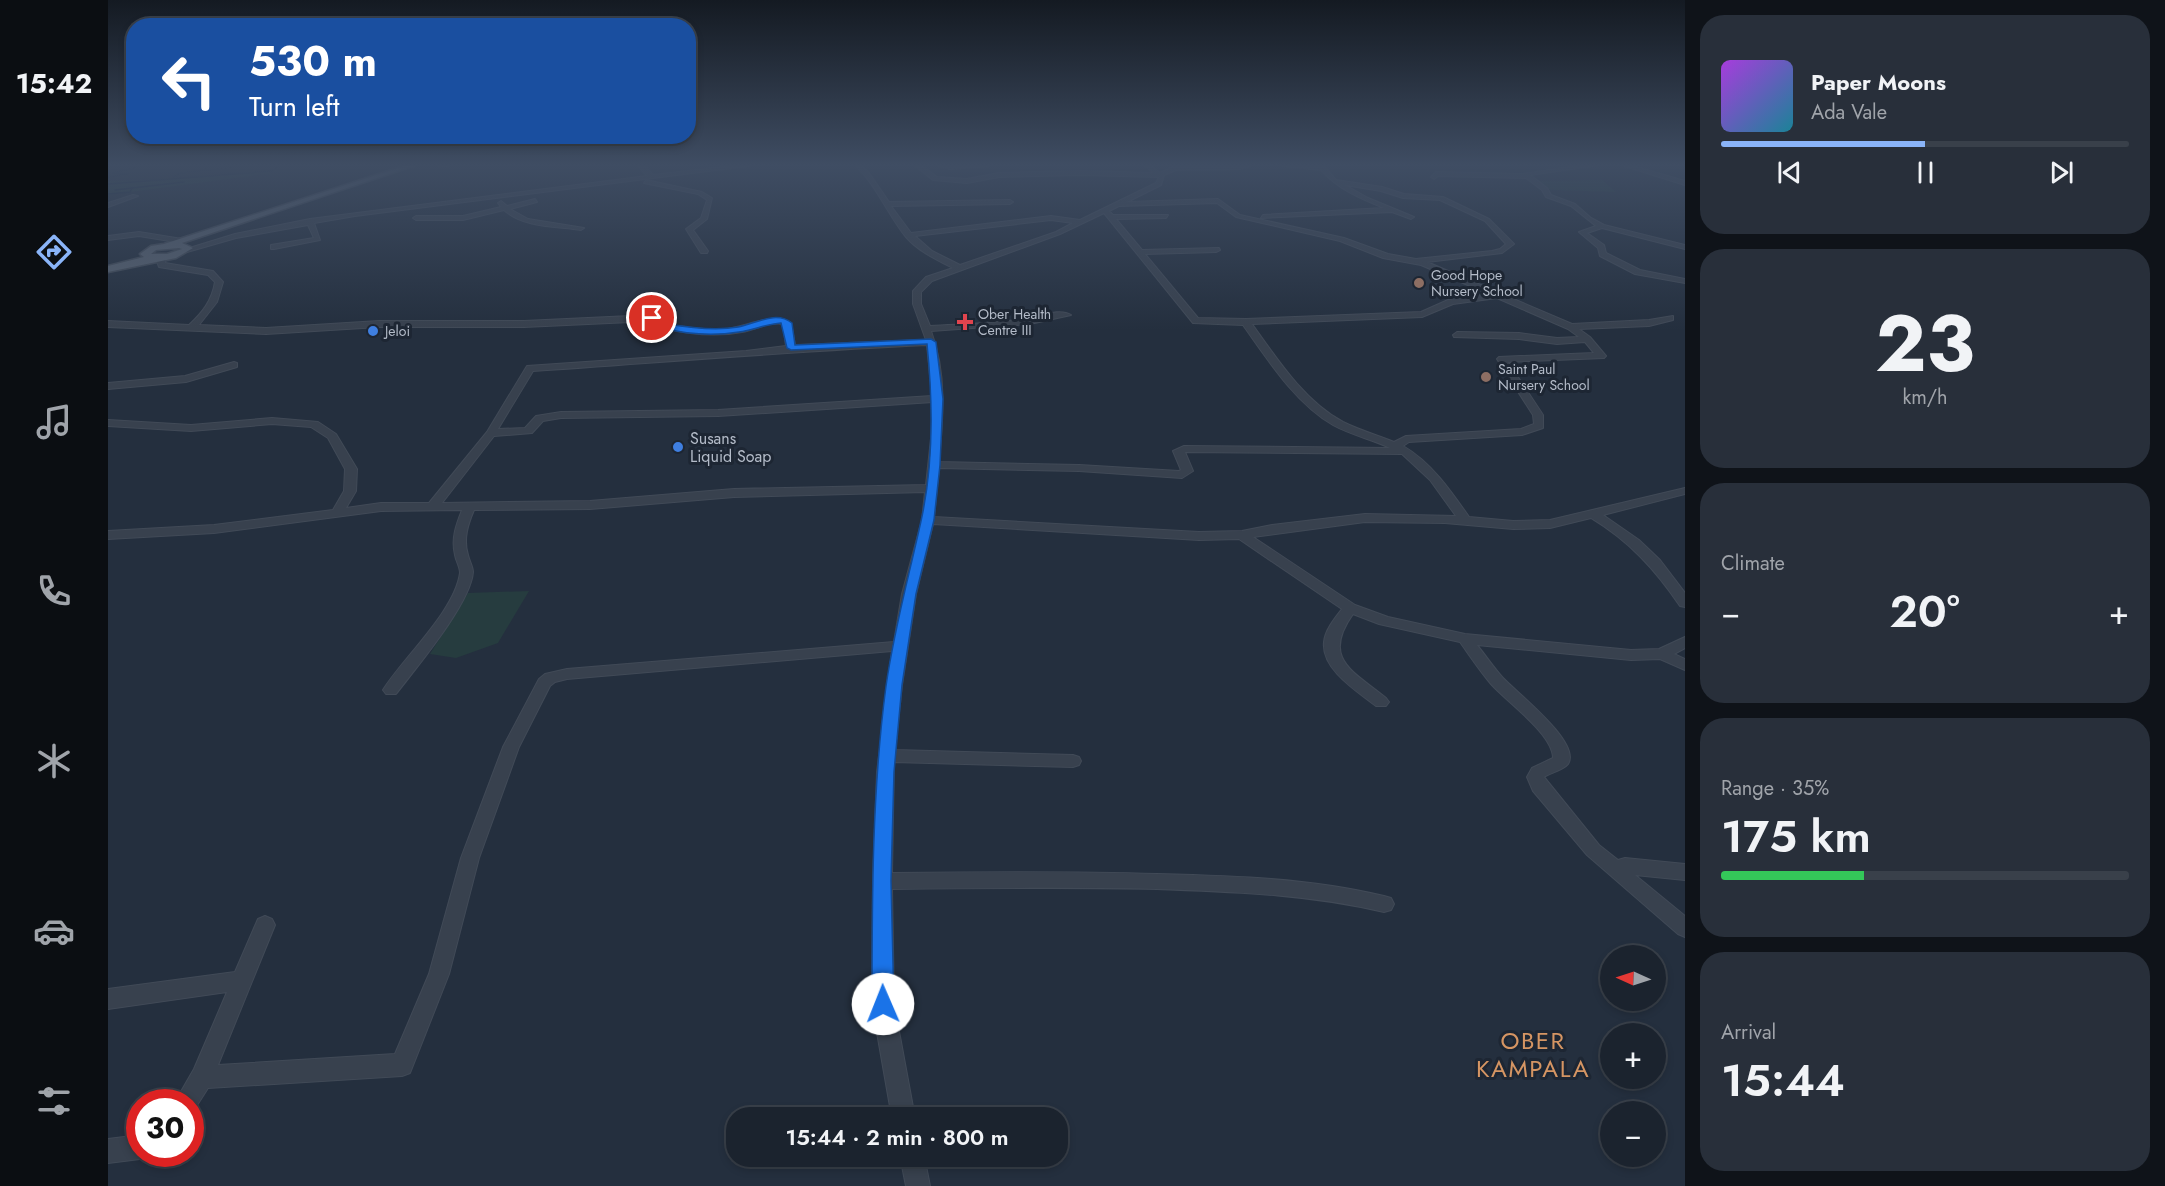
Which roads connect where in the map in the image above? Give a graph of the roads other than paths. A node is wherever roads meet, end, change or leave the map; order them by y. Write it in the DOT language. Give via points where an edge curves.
graph roads {
  1 [pos="259,219"];
  2 [pos="322,219"];
  3 [pos="524,219"];
  4 [pos="703,219"];
  5 [pos="897,219"];
  6 [pos="1040,219"];
  7 [pos="1061,219"];
  8 [pos="1091,219"];
  9 [pos="1113,219"];
  10 [pos="1251,219"];
  11 [pos="1486,219"];
  12 [pos="1590,219"];
  13 [pos="310,221"];
  14 [pos="1082,222"];
  15 [pos="1602,226"];
  16 [pos="580,228"];
  17 [pos="217,234"];
  18 [pos="908,235"];
  19 [pos="235,236"];
  20 [pos="108,238"];
  21 [pos="184,245"];
  22 [pos="1682,245"];
  23 [pos="274,247"];
  24 [pos="1216,250"];
  25 [pos="704,251"];
  26 [pos="1140,252"];
  27 [pos="144,254"];
  28 [pos="159,257"];
  29 [pos="1416,262"];
  30 [pos="958,267"];
  31 [pos="108,268"];
  32 [pos="1685,281"];
  33 [pos="1497,296"];
  34 [pos="1067,315"];
  35 [pos="1670,318"];
  36 [pos="1246,322"];
  37 [pos="108,324"];
  38 [pos="1570,327"];
  39 [pos="190,329"];
  40 [pos="928,329"];
  41 [pos="1456,334"];
  42 [pos="1587,339"];
  43 [pos="931,342"];
  44 [pos="791,348"];
  45 [pos="234,365"];
  46 [pos="108,386"];
  47 [pos="938,399"];
  48 [pos="108,423"];
  49 [pos="492,433"];
  50 [pos="1399,448"];
  51 [pos="934,465"];
  52 [pos="931,488"];
  53 [pos="1685,491"];
  54 [pos="433,506"];
  55 [pos="470,506"];
  56 [pos="338,512"];
  57 [pos="1594,514"];
  58 [pos="1464,519"];
  59 [pos="928,520"];
  60 [pos="108,535"];
  61 [pos="1242,535"];
  62 [pos="1685,603"];
  63 [pos="1350,608"];
  64 [pos="1465,639"];
  65 [pos="1685,642"];
  66 [pos="900,646"];
  67 [pos="1662,654"];
  68 [pos="1685,665"];
  69 [pos="391,690"];
  70 [pos="1381,702"];
  71 [pos="887,756"];
  72 [pos="1073,761"];
  73 [pos="1616,868"];
  74 [pos="1685,872"];
  75 [pos="882,881"];
  76 [pos="1384,904"];
  77 [pos="265,926"];
  78 [pos="1685,928"];
  79 [pos="244,980"];
  80 [pos="108,999"];
  81 [pos="202,1077"];
  82 [pos="194,1089"];
  83 [pos="902,1107"];
  84 [pos="126,1149"];
  85 [pos="108,1151"];
  86 [pos="914,1167"];
  87 [pos="918,1186"];
  1 -- 17 [label="main road"];
  2 -- 13 [label="street"];
  3 -- 16 [label="street"];
  4 -- 25 [label="street" via="689,229"];
  5 -- 18 [label="street"];
  6 -- 18 [label="street"];
  7 -- 14 [label="street"];
  8 -- 14 [label="street"];
  9 -- 26 [label="street"];
  10 -- 29 [label="street" via="1342,239 1386,256"];
  11 -- 29 [label="street" via="1510,244 1502,250"];
  12 -- 15 [label="street"];
  13 -- 19 [label="street"];
  13 -- 23 [label="street" via="318,240"];
  14 -- 30 [label="street" via="1045,239"];
  15 -- 22 [label="street"];
  15 -- 32 [label="street" via="1582,232 1602,248 1603,254 1638,272"];
  17 -- 19 [label="main road"];
  17 -- 21 [label="main road"];
  18 -- 30 [label="street" via="926,252"];
  20 -- 21 [label="street" via="139,234"];
  21 -- 27 [label="main road" via="168,245"];
  21 -- 28 [label="main road"];
  24 -- 26 [label="street"];
  26 -- 36 [label="street" via="1194,321"];
  27 -- 28 [label="main road"];
  27 -- 31 [label="main road"];
  28 -- 31 [label="main road"];
  28 -- 39 [label="street" via="162,265 210,273 219,282 215,301"];
  29 -- 33 [label="street"];
  30 -- 40 [label="street" via="929,279 918,289 917,304"];
  33 -- 36 [label="street" via="1451,302 1422,314"];
  33 -- 38 [label="street"];
  34 -- 40 [label="street"];
  35 -- 38 [label="street" via="1649,323"];
  36 -- 50 [label="street" via="1285,373 1326,415"];
  37 -- 39 [label="street"];
  38 -- 42 [label="street"];
  39 -- 44 [label="street" via="285,330 652,318 662,320 665,326 699,331 745,329 775,320 788,323"];
  40 -- 43 [label="street"];
  41 -- 42 [label="street" via="1557,341"];
  42 -- 50 [label="street" via="1601,356 1502,359 1538,415 1539,426 1522,432 1406,439"];
  43 -- 44 [label="street"];
  43 -- 47 [label="street"];
  44 -- 49 [label="street" via="530,368"];
  45 -- 46 [label="street" via="186,379"];
  47 -- 49 [label="street" via="718,413 561,415 540,418 523,432"];
  47 -- 51 [label="street"];
  48 -- 56 [label="street" via="191,428 272,421 314,424 332,436 351,469 350,491"];
  49 -- 54 [label="street"];
  50 -- 51 [label="street" via="1184,449 1178,451 1187,471 1182,475"];
  50 -- 58 [label="street"];
  51 -- 52 [label="street"];
  52 -- 55 [label="street" via="750,492 590,505"];
  52 -- 59 [label="street"];
  53 -- 57 [label="street"];
  54 -- 55 [label="street"];
  54 -- 56 [label="street"];
  55 -- 69 [label="street" via="459,529 460,559 467,571 464,583 430,639"];
  56 -- 60 [label="street" via="214,529"];
  57 -- 58 [label="street" via="1530,525"];
  57 -- 62 [label="street" via="1645,549"];
  58 -- 61 [label="street" via="1365,518"];
  59 -- 61 [label="street"];
  59 -- 66 [label="street"];
  61 -- 63 [label="street"];
  63 -- 64 [label="street" via="1384,621"];
  63 -- 70 [label="street" via="1331,641 1333,653 1340,665"];
  64 -- 67 [label="street" via="1631,655"];
  64 -- 73 [label="street" via="1497,681 1557,742 1563,758 1538,772 1536,781 1581,838"];
  65 -- 67 [label="street"];
  66 -- 71 [label="street"];
  66 -- 81 [label="street" via="550,678 511,747 470,858 439,974 402,1065"];
  67 -- 68 [label="street"];
  71 -- 72 [label="street"];
  71 -- 75 [label="street"];
  73 -- 74 [label="street"];
  73 -- 78 [label="street"];
  75 -- 76 [label="street" via="1263,884 1344,893"];
  75 -- 83 [label="street" via="883,1004"];
  77 -- 79 [label="street"];
  79 -- 80 [label="street"];
  79 -- 81 [label="street"];
  81 -- 82 [label="street"];
  84 -- 85 [label="street"];
  86 -- 87 [label="street"];
}
